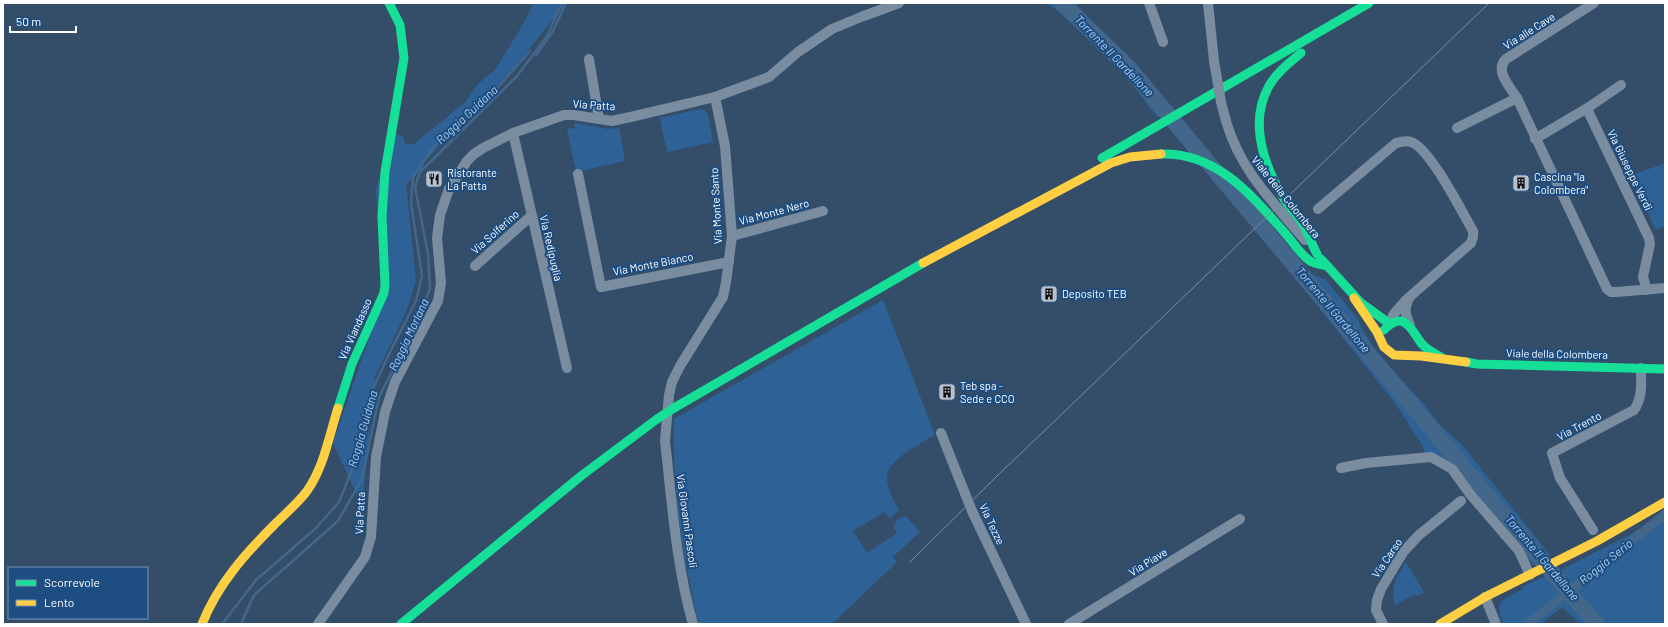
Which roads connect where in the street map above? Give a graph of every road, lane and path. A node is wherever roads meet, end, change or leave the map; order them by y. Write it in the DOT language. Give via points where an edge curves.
graph roads {
  1 [pos="390,3"];
  2 [pos="899,3"];
  3 [pos="1149,3"];
  4 [pos="1208,3"];
  5 [pos="1369,3"];
  6 [pos="1594,3"];
  7 [pos="1163,42"];
  8 [pos="589,59"];
  9 [pos="1621,85"];
  10 [pos="715,97"];
  11 [pos="1517,98"];
  12 [pos="1587,109"];
  13 [pos="599,119"];
  14 [pos="1457,128"];
  15 [pos="513,134"];
  16 [pos="1535,139"];
  17 [pos="578,174"];
  18 [pos="1318,209"];
  19 [pos="823,211"];
  20 [pos="531,216"];
  21 [pos="732,236"];
  22 [pos="1317,254"];
  23 [pos="729,262"];
  24 [pos="475,266"];
  25 [pos="917,266"];
  26 [pos="1327,266"];
  27 [pos="1665,288"];
  28 [pos="1647,290"];
  29 [pos="1410,297"];
  30 [pos="1354,298"];
  31 [pos="1390,324"];
  32 [pos="1410,325"];
  33 [pos="1416,335"];
  34 [pos="1382,342"];
  35 [pos="1403,356"];
  36 [pos="1449,360"];
  37 [pos="567,368"];
  38 [pos="1641,368"];
  39 [pos="1665,369"];
  40 [pos="662,420"];
  41 [pos="941,433"];
  42 [pos="1341,468"];
  43 [pos="1461,501"];
  44 [pos="1665,502"];
  45 [pos="1240,520"];
  46 [pos="1593,530"];
  47 [pos="1535,573"];
  48 [pos="1485,597"];
  49 [pos="202,624"];
  50 [pos="318,624"];
  51 [pos="401,624"];
  52 [pos="693,624"];
  53 [pos="1026,624"];
  54 [pos="1069,624"];
  55 [pos="1383,624"];
  56 [pos="1440,624"];
  57 [pos="1496,624"];
  1 -- 49 [label="main road, Via Viandasso" via="400,25 404,58 385,172 382,217 384,293 352,364 320,469 312,484 238,562 220,586"];
  2 -- 10 [label="street, Via Patta" via="832,29 769,76"];
  3 -- 7 [label="street"];
  4 -- 22 [label="street, Viale della Colombera, bridge" via="1221,102 1236,149 1250,174"];
  5 -- 22 [label="main road" via="1350,23 1287,63 1274,76 1261,103 1258,126 1263,156"];
  5 -- 25 [label="main road"];
  6 -- 11 [label="street, Via alle Cave" via="1502,63 1500,69"];
  8 -- 13 [label="street"];
  9 -- 12 [label="street"];
  10 -- 13 [label="street, Via Patta" via="612,121"];
  10 -- 21 [label="street, Via Monte Santo" via="725,146"];
  11 -- 14 [label="street"];
  11 -- 16 [label="street"];
  12 -- 16 [label="street"];
  12 -- 28 [label="street, Via Giuseppe Verdi" via="1649,238 1643,277"];
  13 -- 15 [label="street, Via Patta" via="564,115"];
  15 -- 20 [label="street, Via Redipuglia"];
  15 -- 50 [label="street, Via Patta" via="474,154 449,189 440,215 438,233 441,283 438,301 398,376 385,412 376,457 372,537 365,557"];
  16 -- 28 [label="street" via="1607,289 1611,292"];
  17 -- 23 [label="street, Via Monte Bianco" via="601,287"];
  18 -- 29 [label="street" via="1396,143 1412,142 1420,147 1448,186 1473,237 1471,243"];
  19 -- 21 [label="street, Via Monte Nero"];
  20 -- 24 [label="street, Via Solferino"];
  20 -- 37 [label="street, Via Redipuglia"];
  21 -- 23 [label="street, Via Monte Santo"];
  22 -- 26 [label="main road, Viale della Colombera"];
  23 -- 40 [label="street, Via Monte Santo" via="723,297 672,382"];
  25 -- 26 [label="main road" via="1111,163 1163,153 1187,156 1217,168 1236,180 1310,261"];
  25 -- 40 [label="main road, bridge" via="674,408"];
  26 -- 30 [label="main road, Viale della Colombera"];
  27 -- 28 [label="street"];
  29 -- 31 [label="street" via="1393,315"];
  29 -- 32 [label="street" via="1405,310"];
  30 -- 31 [label="main road, Viale della Colombera" via="1374,315"];
  30 -- 34 [label="main road, Viale della Colombera"];
  31 -- 32 [label="main road, Viale della Colombera" via="1398,321"];
  31 -- 34 [label="main road" via="1383,331"];
  32 -- 33 [label="main road, Viale della Colombera"];
  33 -- 35 [label="main road" via="1414,348"];
  33 -- 36 [label="main road, Viale della Colombera" via="1434,354"];
  34 -- 35 [label="main road, Viale della Colombera" via="1387,351"];
  35 -- 36 [label="main road, Viale della Colombera"];
  36 -- 38 [label="main road, Viale della Colombera" via="1477,364"];
  38 -- 39 [label="main road, Viale della Colombera"];
  38 -- 46 [label="street, Via Trento" via="1642,394 1634,410 1552,453 1560,478"];
  40 -- 51 [label="main road" via="581,476"];
  40 -- 52 [label="street, Via Giovanni Pascoli" via="677,542"];
  41 -- 53 [label="street, Via Tezze" via="972,511"];
  42 -- 47 [label="street" via="1431,457 1452,469"];
  43 -- 55 [label="street, Via Carso" via="1419,535 1404,551 1377,600 1376,610"];
  44 -- 47 [label="main road"];
  45 -- 54 [label="street, Via Piave"];
  47 -- 48 [label="main road"];
  48 -- 56 [label="main road"];
  48 -- 57 [label="street"];
}
